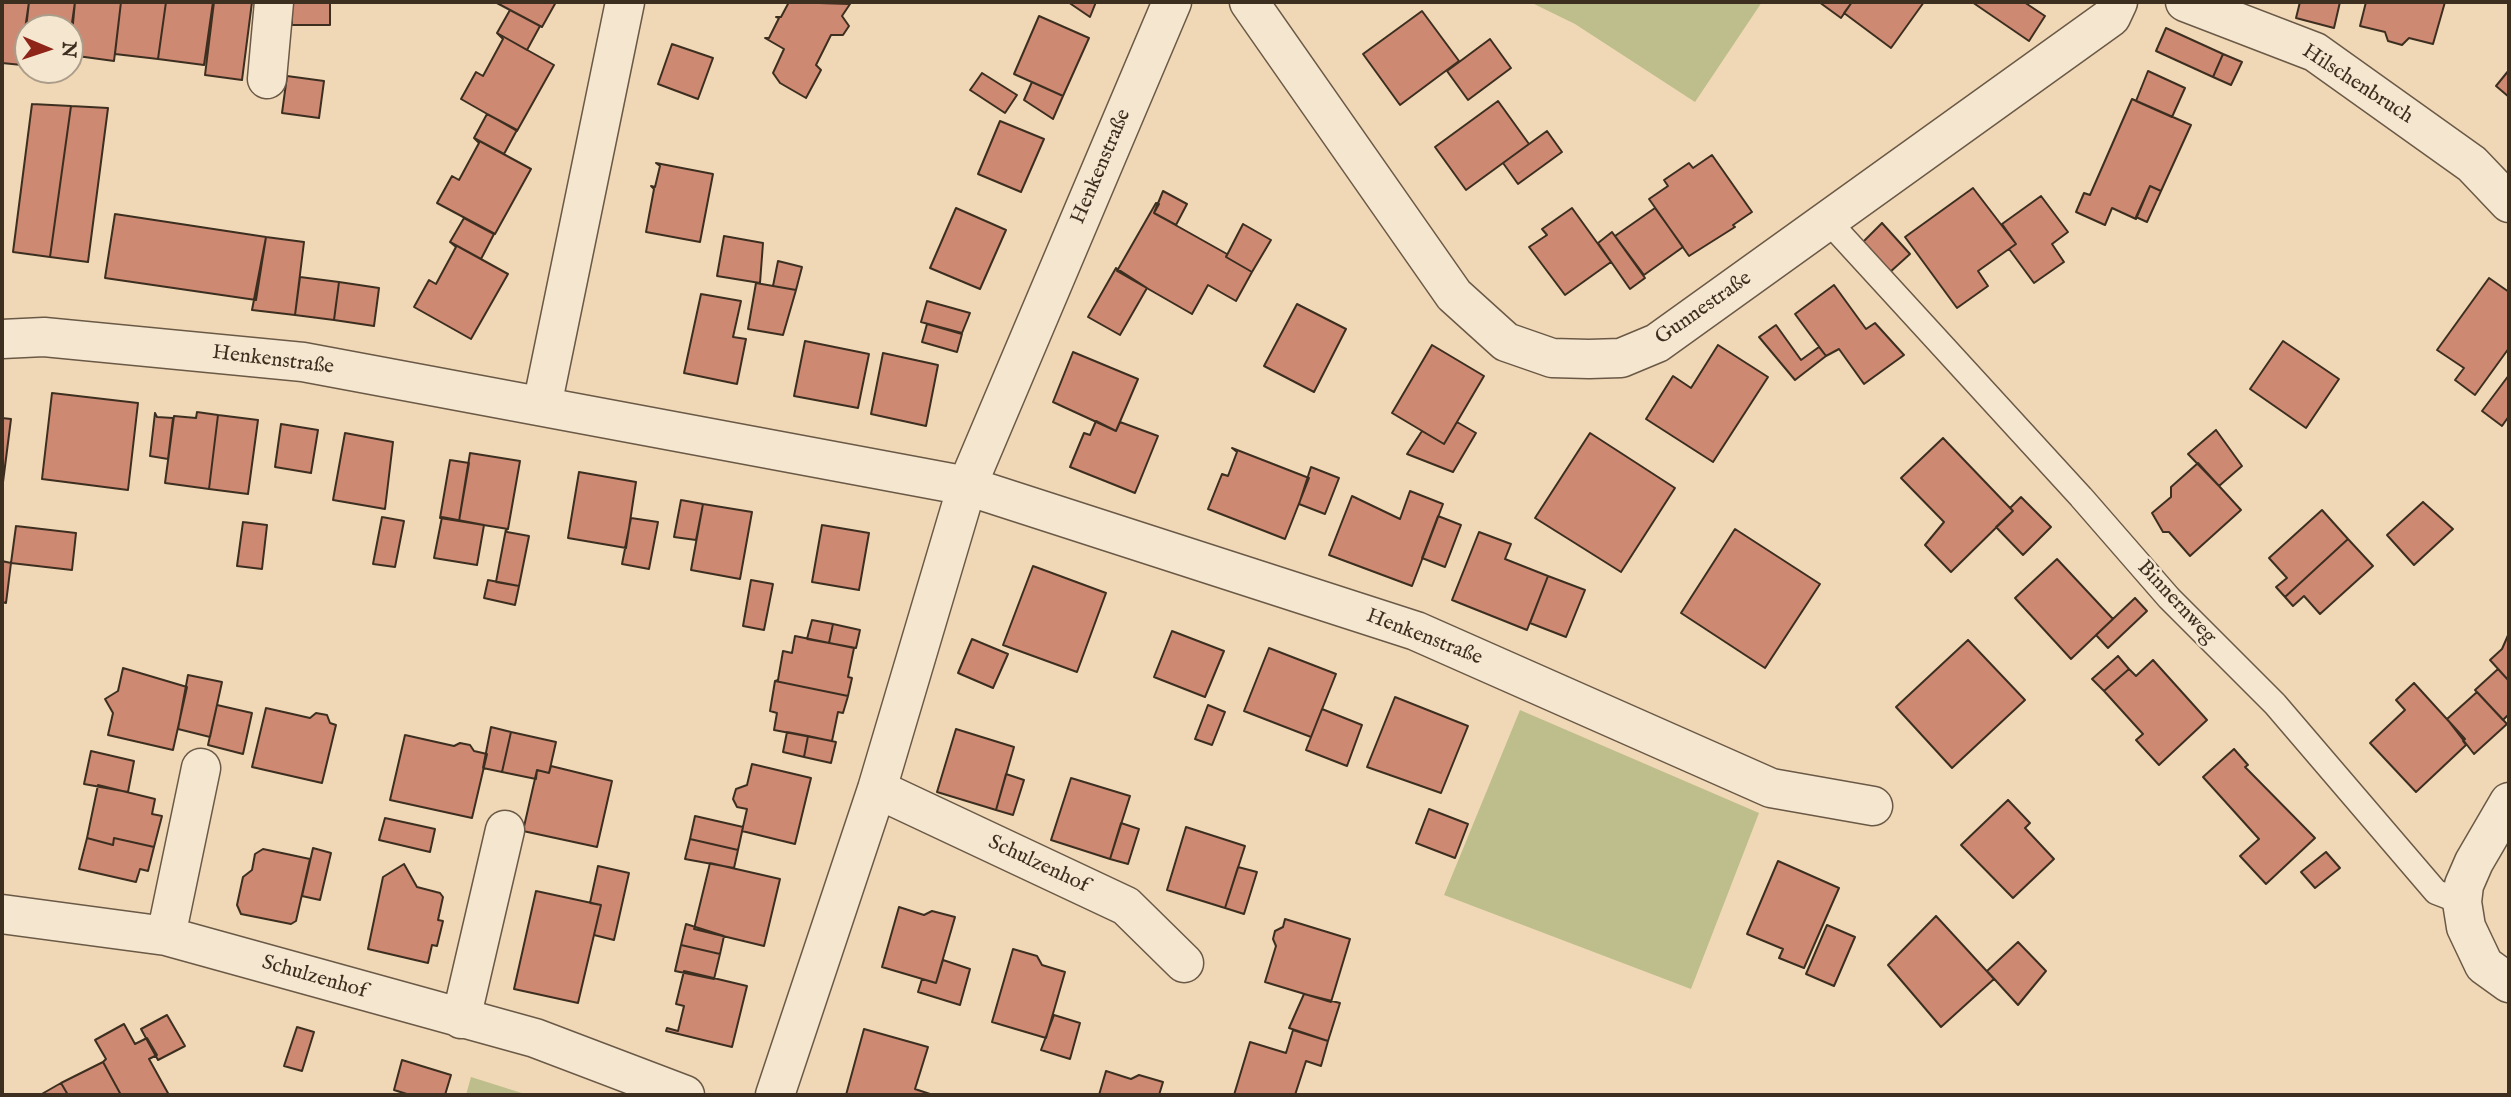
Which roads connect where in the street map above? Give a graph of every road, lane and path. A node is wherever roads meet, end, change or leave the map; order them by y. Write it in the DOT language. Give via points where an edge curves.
graph roads {
  1 [pos="274,2"];
  2 [pos="625,2"];
  3 [pos="1172,2"];
  4 [pos="1249,2"];
  5 [pos="2119,2"];
  6 [pos="2185,2"];
  7 [pos="267,79"];
  8 [pos="2509,203"];
  9 [pos="1829,222"];
  10 [pos="2,339"];
  11 [pos="542,406"];
  12 [pos="967,486"];
  13 [pos="201,768"];
  14 [pos="877,789"];
  15 [pos="2509,802"];
  16 [pos="1873,806"];
  17 [pos="505,830"];
  18 [pos="2462,902"];
  19 [pos="2,914"];
  20 [pos="166,936"];
  21 [pos="1184,963"];
  22 [pos="2509,983"];
  23 [pos="461,1019"];
  24 [pos="685,1095"];
  25 [pos="775,1095"];
  1 -- 7 [label="street"];
  2 -- 11 [label="street"];
  3 -- 12 [label="street, Henkenstraße"];
  4 -- 9 [label="street, Gunnestraße" via="1454,295 1506,342 1552,358 1620,358 1657,343"];
  5 -- 9 [label="street, Gunnestraße" via="2111,17"];
  6 -- 8 [label="street, Hilschenbruch" via="2315,52 2472,164"];
  9 -- 18 [label="lane, Binnernweg" via="2169,598 2275,705 2437,892"];
  10 -- 11 [label="street, Henkenstraße" via="44,337 303,362"];
  11 -- 12 [label="street, Henkenstraße"];
  12 -- 14 [label="street"];
  12 -- 16 [label="street, Henkenstraße" via="1416,631 1771,788"];
  13 -- 20 [label="street"];
  14 -- 21 [label="street, Schulzenhof" via="1126,906"];
  14 -- 25 [label="street"];
  15 -- 18 [label="street" via="2474,862"];
  17 -- 23 [label="street"];
  18 -- 22 [label="street" via="2466,927 2484,965"];
  19 -- 20 [label="street, Schulzenhof"];
  20 -- 23 [label="street, Schulzenhof"];
  23 -- 24 [label="street, Schulzenhof" via="535,1038"];
}
